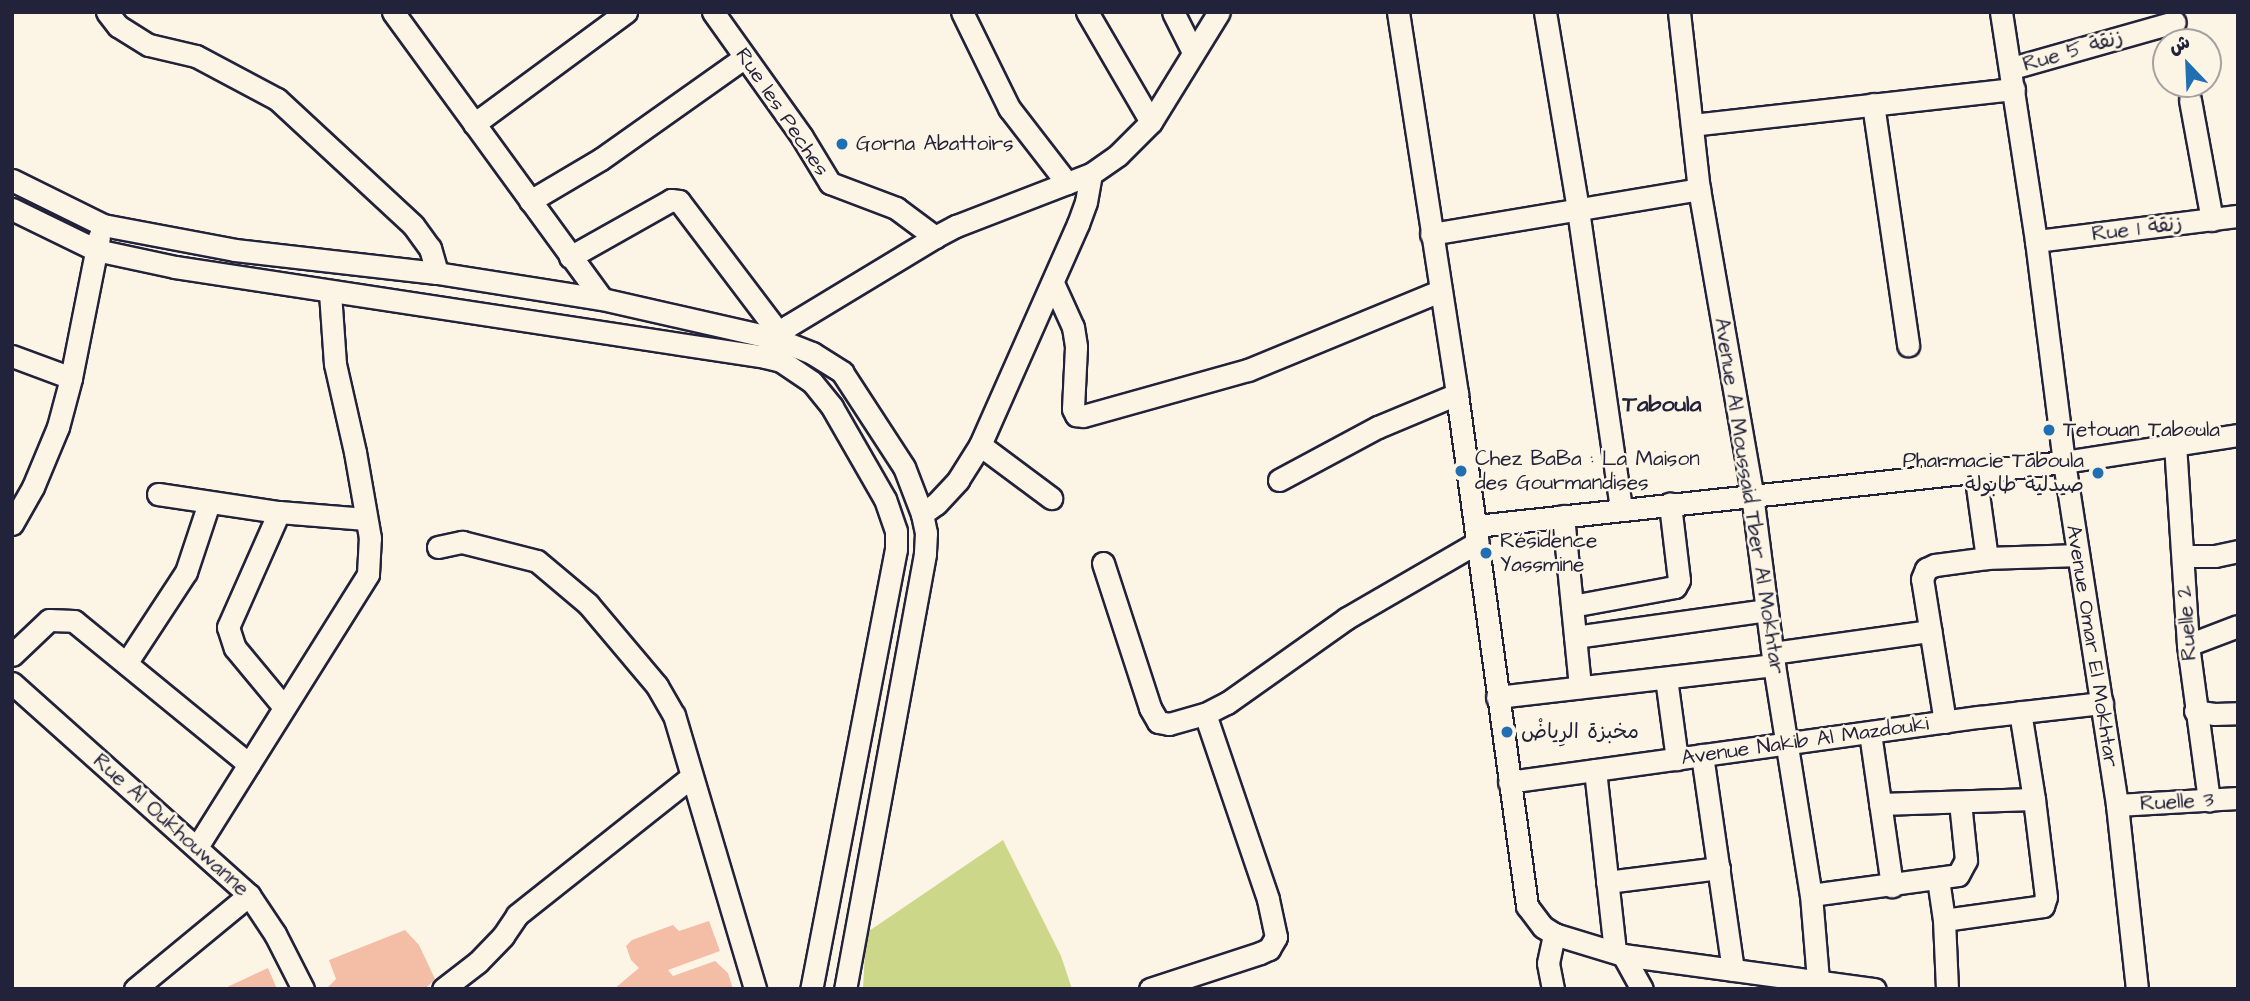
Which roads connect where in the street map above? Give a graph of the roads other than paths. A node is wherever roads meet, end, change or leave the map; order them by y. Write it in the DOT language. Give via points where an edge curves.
graph roads {
  1 [pos="107,12"];
  2 [pos="393,12"];
  3 [pos="626,12"];
  4 [pos="713,12"];
  5 [pos="962,12"];
  6 [pos="1087,12"];
  7 [pos="1173,12"];
  8 [pos="1219,12"];
  9 [pos="1398,12"];
  10 [pos="1545,12"];
  11 [pos="1679,12"];
  12 [pos="2001,12"];
  13 [pos="2175,22"];
  14 [pos="1193,52"];
  15 [pos="745,57"];
  16 [pos="2013,79"];
  17 [pos="2190,100"];
  18 [pos="1873,104"];
  19 [pos="1151,122"];
  20 [pos="474,124"];
  21 [pos="1692,125"];
  22 [pos="1091,174"];
  23 [pos="12,180"];
  24 [pos="1067,183"];
  25 [pos="1699,189"];
  26 [pos="530,201"];
  27 [pos="12,209"];
  28 [pos="1578,209"];
  29 [pos="2238,216"];
  30 [pos="2212,220"];
  31 [pos="103,225"];
  32 [pos="1431,234"];
  33 [pos="935,237"];
  34 [pos="2036,241"];
  35 [pos="96,250"];
  36 [pos="570,257"];
  37 [pos="437,273"];
  38 [pos="1053,283"];
  39 [pos="1440,291"];
  40 [pos="330,292"];
  41 [pos="602,299"];
  42 [pos="773,342"];
  43 [pos="1908,345"];
  44 [pos="12,356"];
  45 [pos="71,378"];
  46 [pos="1457,394"];
  47 [pos="2238,435"];
  48 [pos="2175,444"];
  49 [pos="980,445"];
  50 [pos="2064,462"];
  51 [pos="1975,472"];
  52 [pos="1279,480"];
  53 [pos="159,494"];
  54 [pos="1752,494"];
  55 [pos="1051,498"];
  56 [pos="209,503"];
  57 [pos="1670,503"];
  58 [pos="1621,509"];
  59 [pos="279,512"];
  60 [pos="922,514"];
  61 [pos="1563,516"];
  62 [pos="366,519"];
  63 [pos="12,524"];
  64 [pos="1477,534"];
  65 [pos="438,547"];
  66 [pos="2238,551"];
  67 [pos="2078,555"];
  68 [pos="2183,556"];
  69 [pos="1987,558"];
  70 [pos="1103,563"];
  71 [pos="1572,607"];
  72 [pos="1767,610"];
  73 [pos="2238,626"];
  74 [pos="1930,631"];
  75 [pos="1575,637"];
  76 [pos="2188,645"];
  77 [pos="12,655"];
  78 [pos="1774,659"];
  79 [pos="127,663"];
  80 [pos="1666,678"];
  81 [pos="12,683"];
  82 [pos="1580,687"];
  83 [pos="1497,697"];
  84 [pos="2102,703"];
  85 [pos="284,707"];
  86 [pos="2195,711"];
  87 [pos="2020,712"];
  88 [pos="2238,713"];
  89 [pos="1205,714"];
  90 [pos="1945,722"];
  91 [pos="1870,733"];
  92 [pos="1787,743"];
  93 [pos="1702,755"];
  94 [pos="1677,759"];
  95 [pos="248,764"];
  96 [pos="1595,770"];
  97 [pos="691,777"];
  98 [pos="1509,782"];
  99 [pos="2238,798"];
  100 [pos="2034,799"];
  101 [pos="2209,801"];
  102 [pos="1960,802"];
  103 [pos="1880,804"];
  104 [pos="2117,805"];
  105 [pos="197,847"];
  106 [pos="1718,868"];
  107 [pos="1938,879"];
  108 [pos="1607,882"];
  109 [pos="1892,886"];
  110 [pos="249,895"];
  111 [pos="1811,895"];
  112 [pos="1944,920"];
  113 [pos="1554,934"];
  114 [pos="1619,954"];
  115 [pos="1733,970"];
  116 [pos="1828,984"];
  117 [pos="135,989"];
  118 [pos="303,989"];
  119 [pos="443,989"];
  120 [pos="755,989"];
  121 [pos="811,989"];
  122 [pos="845,989"];
  123 [pos="1150,989"];
  124 [pos="1553,989"];
  125 [pos="1642,989"];
  126 [pos="1875,989"];
  127 [pos="1947,989"];
  128 [pos="2137,989"];
  1 -- 37 [label="street" via="118,26 149,45 195,56 277,99 413,225 430,248"];
  2 -- 20 [label="street"];
  3 -- 20 [label="street"];
  4 -- 15 [label="street, Rue les Peches"];
  5 -- 24 [label="street" via="1009,108"];
  6 -- 19 [label="street"];
  7 -- 14 [label="street"];
  8 -- 14 [label="street"];
  9 -- 32 [label="street"];
  10 -- 28 [label="street"];
  11 -- 21 [label="street, Avenue Al Moussaid Tber Al Mokhtar"];
  12 -- 16 [label="street, Avenue Omar El Mokhtar"];
  13 -- 16 [label="street, Rue 5 زنقة"];
  14 -- 19 [label="street"];
  15 -- 26 [label="street" via="611,152"];
  15 -- 33 [label="street, Rue les Peches" via="831,183 896,208"];
  16 -- 18 [label="street, Rue 5 زنقة"];
  16 -- 34 [label="street, Avenue Omar El Mokhtar"];
  17 -- 30 [label="street"];
  18 -- 21 [label="street, Rue 5 زنقة"];
  18 -- 43 [label="street"];
  19 -- 22 [label="street"];
  20 -- 26 [label="street"];
  21 -- 25 [label="street, Avenue Al Moussaid Tber Al Mokhtar"];
  22 -- 24 [label="street"];
  22 -- 38 [label="street" via="1086,202"];
  23 -- 31 [label="street"];
  24 -- 33 [label="street"];
  25 -- 28 [label="street"];
  25 -- 54 [label="street, Avenue Al Moussaid Tber Al Mokhtar"];
  26 -- 36 [label="street"];
  27 -- 35 [label="street"];
  28 -- 32 [label="street"];
  28 -- 58 [label="street"];
  29 -- 30 [label="street, Rue 1 زنقة"];
  30 -- 34 [label="street, Rue 1 زنقة"];
  31 -- 35 [label="street"];
  31 -- 37 [label="street" via="235,250"];
  32 -- 39 [label="street"];
  33 -- 42 [label="street"];
  34 -- 50 [label="street, Avenue Omar El Mokhtar"];
  35 -- 40 [label="street"];
  35 -- 45 [label="street"];
  36 -- 41 [label="street"];
  36 -- 42 [label="street" via="671,200 679,201"];
  37 -- 41 [label="street"];
  38 -- 39 [label="street" via="1073,327 1073,409 1083,416 1248,370"];
  38 -- 49 [label="street"];
  39 -- 46 [label="street"];
  40 -- 42 [label="street"];
  40 -- 62 [label="street" via="335,364"];
  41 -- 42 [label="street"];
  42 -- 60 [label="street" via="812,353 842,372 904,467"];
  42 -- 121 [label="street" via="822,394 885,499 896,531"];
  44 -- 45 [label="street"];
  45 -- 63 [label="street" via="45,461"];
  46 -- 52 [label="street" via="1378,427"];
  46 -- 64 [label="street"];
  47 -- 48 [label="street"];
  48 -- 50 [label="street"];
  48 -- 68 [label="street, Ruelle 2"];
  49 -- 55 [label="street"];
  49 -- 60 [label="street" via="958,480"];
  50 -- 51 [label="street"];
  50 -- 67 [label="street, Avenue Omar El Mokhtar"];
  51 -- 54 [label="street"];
  51 -- 69 [label="street"];
  53 -- 56 [label="street"];
  54 -- 57 [label="street"];
  54 -- 72 [label="street, Avenue Al Moussaid Tber Al Mokhtar"];
  56 -- 59 [label="street"];
  56 -- 79 [label="street" via="179,585"];
  57 -- 58 [label="street"];
  57 -- 71 [label="street" via="1679,580 1675,587"];
  58 -- 61 [label="street"];
  59 -- 62 [label="street"];
  59 -- 85 [label="street" via="228,627 235,648"];
  60 -- 122 [label="street" via="925,554"];
  61 -- 64 [label="street"];
  61 -- 71 [label="street"];
  62 -- 85 [label="street" via="371,554 368,574"];
  64 -- 83 [label="street"];
  64 -- 89 [label="street"];
  65 -- 97 [label="street" via="456,542 484,546 537,561 558,576 588,604 657,686 674,715"];
  66 -- 68 [label="street"];
  67 -- 69 [label="street"];
  67 -- 84 [label="street, Avenue Omar El Mokhtar"];
  68 -- 76 [label="street, Ruelle 2"];
  69 -- 74 [label="street" via="1926,569 1922,579"];
  70 -- 89 [label="street" via="1153,716 1169,724"];
  71 -- 75 [label="street"];
  72 -- 75 [label="street"];
  72 -- 78 [label="street, Avenue Al Moussaid Tber Al Mokhtar"];
  73 -- 76 [label="street"];
  74 -- 78 [label="street"];
  74 -- 90 [label="street"];
  75 -- 82 [label="street"];
  76 -- 86 [label="street, Ruelle 2"];
  77 -- 79 [label="street" via="37,628 64,618 83,626"];
  78 -- 80 [label="street"];
  78 -- 92 [label="street, Avenue Al Moussaid Tber Al Mokhtar"];
  79 -- 95 [label="street"];
  80 -- 82 [label="street"];
  80 -- 94 [label="street"];
  81 -- 105 [label="street, Rue Al Oukhouwanne"];
  82 -- 83 [label="street"];
  83 -- 98 [label="street"];
  84 -- 87 [label="street, Avenue Nakib Al Mazdouki"];
  84 -- 104 [label="street, Avenue Omar El Mokhtar"];
  85 -- 95 [label="street"];
  86 -- 88 [label="street"];
  86 -- 101 [label="street, Ruelle 2"];
  87 -- 90 [label="street, Avenue Nakib Al Mazdouki"];
  87 -- 100 [label="street"];
  89 -- 123 [label="street" via="1268,899 1276,937 1261,953"];
  90 -- 91 [label="street, Avenue Nakib Al Mazdouki"];
  91 -- 92 [label="street, Avenue Nakib Al Mazdouki"];
  91 -- 103 [label="street"];
  92 -- 93 [label="street, Avenue Nakib Al Mazdouki"];
  92 -- 111 [label="street, Avenue Al Moussaid Tber Al Mokhtar"];
  93 -- 94 [label="street, Avenue Nakib Al Mazdouki"];
  93 -- 106 [label="street"];
  94 -- 96 [label="street, Avenue Nakib Al Mazdouki"];
  95 -- 105 [label="street"];
  96 -- 98 [label="street, Avenue Nakib Al Mazdouki"];
  96 -- 108 [label="street"];
  97 -- 119 [label="street" via="517,915 478,962"];
  97 -- 120 [label="street"];
  98 -- 113 [label="street" via="1524,895 1535,918"];
  99 -- 101 [label="street, Ruelle 3"];
  100 -- 102 [label="street"];
  100 -- 112 [label="street" via="2046,897 2043,906"];
  101 -- 104 [label="street, Ruelle 3"];
  102 -- 103 [label="street"];
  102 -- 107 [label="street" via="1965,866 1958,875"];
  103 -- 109 [label="street"];
  104 -- 128 [label="street, Avenue Omar El Mokhtar"];
  105 -- 110 [label="street, Rue Al Oukhouwanne"];
  106 -- 108 [label="street"];
  106 -- 115 [label="street"];
  107 -- 109 [label="street"];
  107 -- 112 [label="street"];
  108 -- 114 [label="street"];
  109 -- 111 [label="street"];
  110 -- 117 [label="street"];
  110 -- 118 [label="street, Rue Al Oukhouwanne"];
  111 -- 116 [label="street, Avenue Al Moussaid Tber Al Mokhtar"];
  112 -- 127 [label="street"];
  113 -- 114 [label="street"];
  113 -- 124 [label="street" via="1548,963"];
  114 -- 115 [label="street"];
  114 -- 125 [label="street"];
  115 -- 116 [label="street"];
  116 -- 126 [label="street"];
}
